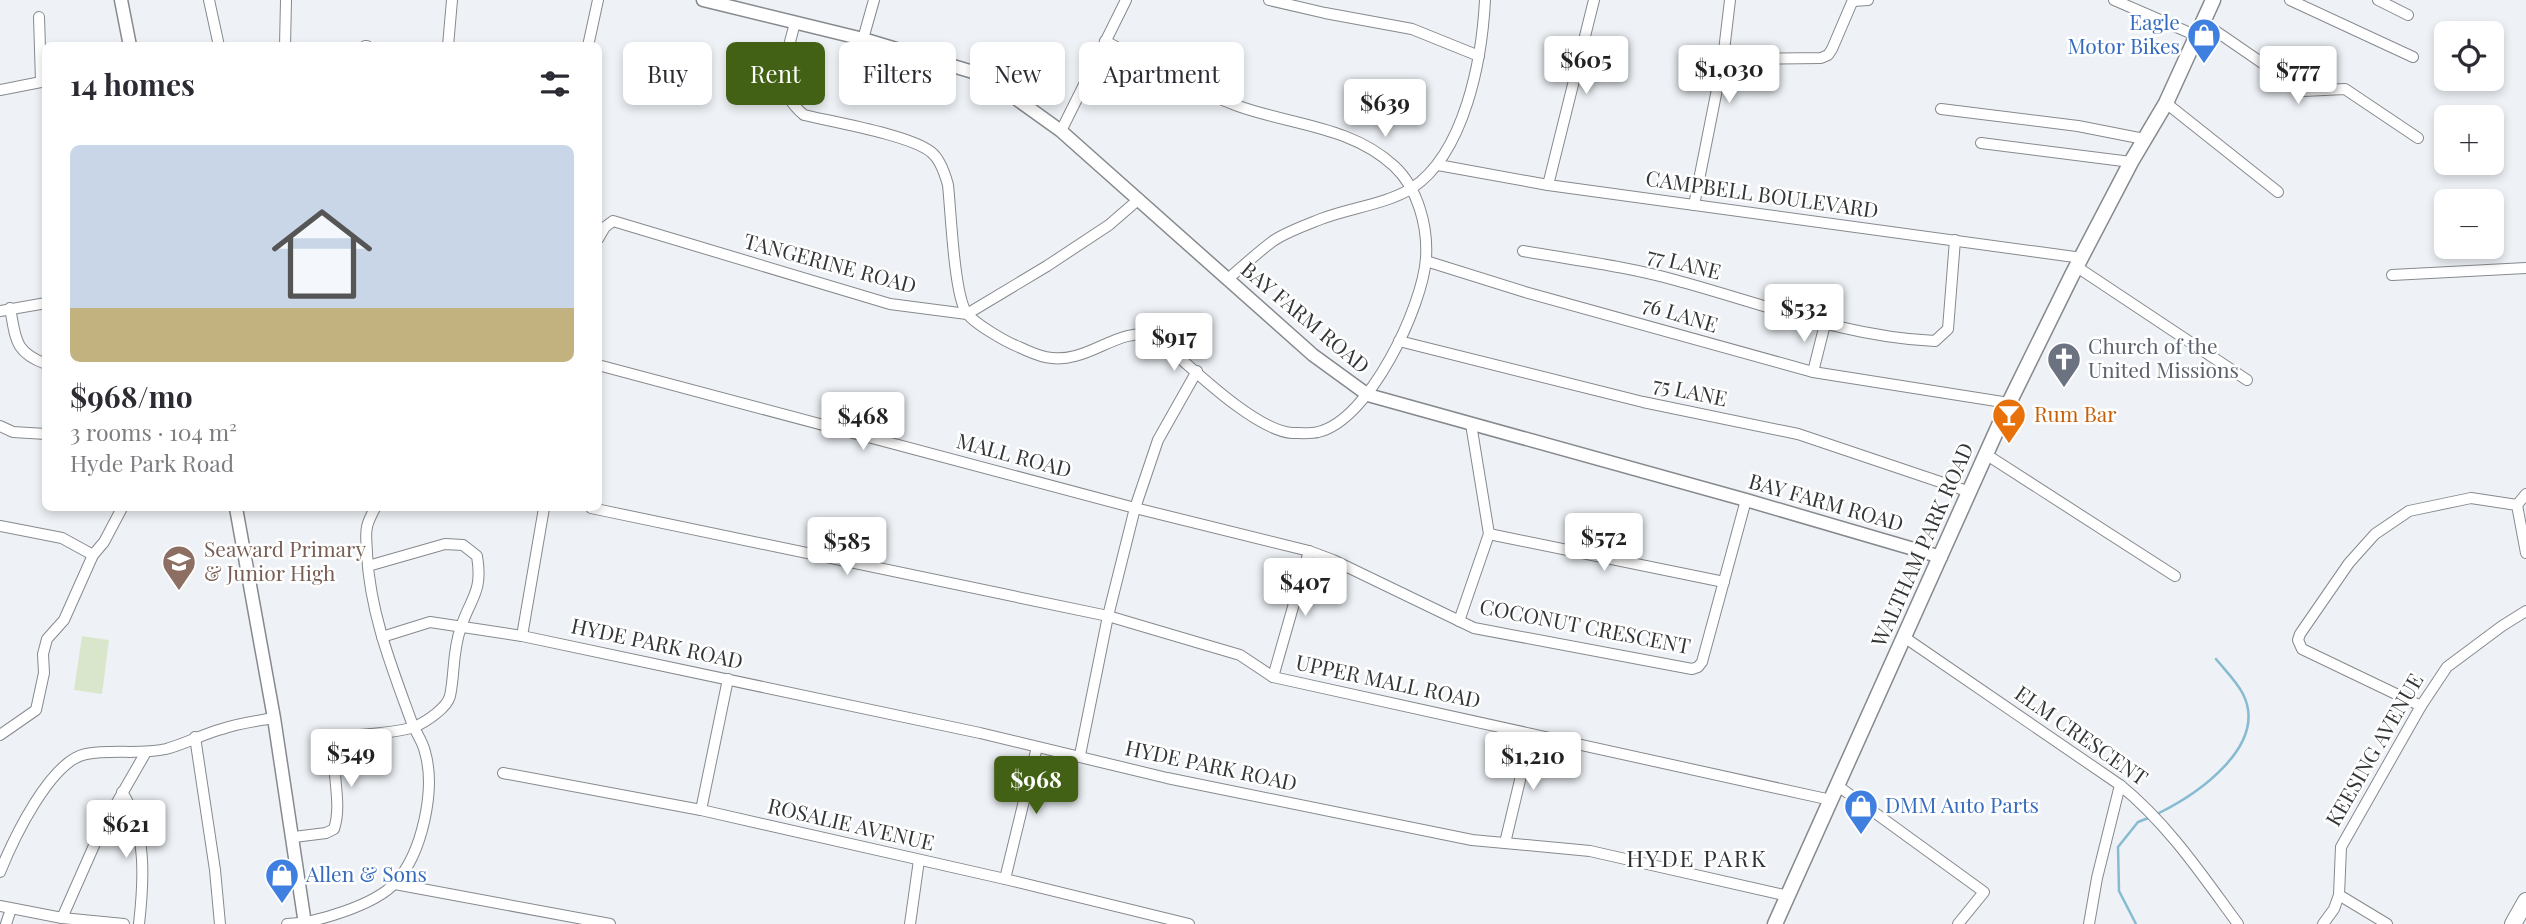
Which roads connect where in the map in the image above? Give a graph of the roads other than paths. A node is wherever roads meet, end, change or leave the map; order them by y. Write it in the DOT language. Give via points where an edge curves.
graph roads {
  1 [pos="121,0"];
  2 [pos="209,0"];
  3 [pos="286,0"];
  4 [pos="453,0"];
  5 [pos="597,0"];
  6 [pos="704,0"];
  7 [pos="874,0"];
  8 [pos="1126,0"];
  9 [pos="1269,0"];
  10 [pos="1485,0"];
  11 [pos="1594,0"];
  12 [pos="1730,0"];
  13 [pos="1868,0"];
  14 [pos="2114,0"];
  15 [pos="2214,0"];
  16 [pos="2290,0"];
  17 [pos="2378,0"];
  18 [pos="1853,1"];
  19 [pos="2408,15"];
  20 [pos="40,17"];
  21 [pos="795,22"];
  22 [pos="2201,30"];
  23 [pos="863,38"];
  24 [pos="1105,41"];
  25 [pos="129,42"];
  26 [pos="218,42"];
  27 [pos="285,42"];
  28 [pos="448,42"];
  29 [pos="588,42"];
  30 [pos="1479,56"];
  31 [pos="2413,57"];
  32 [pos="1723,59"];
  33 [pos="42,60"];
  34 [pos="42,81"];
  35 [pos="0,90"];
  36 [pos="2166,103"];
  37 [pos="1941,109"];
  38 [pos="1061,131"];
  39 [pos="2418,138"];
  40 [pos="2144,139"];
  41 [pos="1981,143"];
  42 [pos="2131,162"];
  43 [pos="1438,165"];
  44 [pos="1548,185"];
  45 [pos="1411,188"];
  46 [pos="2278,192"];
  47 [pos="1139,199"];
  48 [pos="1694,205"];
  49 [pos="602,233"];
  50 [pos="1955,240"];
  51 [pos="1523,251"];
  52 [pos="1426,261"];
  53 [pos="2079,262"];
  54 [pos="2526,268"];
  55 [pos="2392,275"];
  56 [pos="1228,279"];
  57 [pos="42,304"];
  58 [pos="5,310"];
  59 [pos="967,314"];
  60 [pos="1825,324"];
  61 [pos="1399,341"];
  62 [pos="42,362"];
  63 [pos="602,366"];
  64 [pos="1197,371"];
  65 [pos="1813,372"];
  66 [pos="2247,380"];
  67 [pos="1368,395"];
  68 [pos="2009,403"];
  69 [pos="1471,424"];
  70 [pos="0,426"];
  71 [pos="13,432"];
  72 [pos="42,434"];
  73 [pos="0,438"];
  74 [pos="1987,456"];
  75 [pos="1970,492"];
  76 [pos="2526,494"];
  77 [pos="1746,499"];
  78 [pos="2517,505"];
  79 [pos="1135,509"];
  80 [pos="602,510"];
  81 [pos="120,511"];
  82 [pos="237,511"];
  83 [pos="374,511"];
  84 [pos="543,511"];
  85 [pos="0,526"];
  86 [pos="1489,534"];
  87 [pos="1309,551"];
  88 [pos="2526,552"];
  89 [pos="93,555"];
  90 [pos="1941,557"];
  91 [pos="368,566"];
  92 [pos="2175,576"];
  93 [pos="1724,582"];
  94 [pos="2526,611"];
  95 [pos="1108,616"];
  96 [pos="1459,621"];
  97 [pos="461,627"];
  98 [pos="522,636"];
  99 [pos="382,637"];
  100 [pos="1904,637"];
  101 [pos="1273,677"];
  102 [pos="728,679"];
  103 [pos="2421,706"];
  104 [pos="274,718"];
  105 [pos="414,727"];
  106 [pos="1531,734"];
  107 [pos="0,735"];
  108 [pos="195,737"];
  109 [pos="1037,747"];
  110 [pos="146,752"];
  111 [pos="1080,755"];
  112 [pos="503,773"];
  113 [pos="2120,785"];
  114 [pos="1838,786"];
  115 [pos="122,792"];
  116 [pos="1831,800"];
  117 [pos="701,810"];
  118 [pos="294,837"];
  119 [pos="1505,843"];
  120 [pos="919,860"];
  121 [pos="0,872"];
  122 [pos="1004,879"];
  123 [pos="395,884"];
  124 [pos="2339,895"];
  125 [pos="1788,896"];
  126 [pos="2526,901"];
  127 [pos="5,908"];
  128 [pos="62,918"];
  129 [pos="6,924"];
  130 [pos="124,924"];
  131 [pos="139,924"];
  132 [pos="220,924"];
  133 [pos="287,924"];
  134 [pos="306,924"];
  135 [pos="610,924"];
  136 [pos="910,924"];
  137 [pos="1189,924"];
  138 [pos="1775,924"];
  139 [pos="1958,924"];
  140 [pos="2089,924"];
  141 [pos="2238,924"];
  142 [pos="2323,924"];
  143 [pos="2387,924"];
  144 [pos="2513,924"];
  1 -- 25 [label="street"];
  2 -- 26 [label="street"];
  3 -- 27 [label="street"];
  4 -- 28 [label="street"];
  5 -- 29 [label="street"];
  6 -- 21 [label="street, BAY FARM ROAD"];
  7 -- 23 [label="street"];
  8 -- 24 [label="street"];
  9 -- 30 [label="street" via="1412,29"];
  10 -- 30 [label="street"];
  11 -- 44 [label="street"];
  12 -- 32 [label="street"];
  13 -- 18 [label="street"];
  14 -- 22 [label="street"];
  15 -- 22 [label="main road, WALTHAM PARK ROAD"];
  16 -- 31 [label="street"];
  17 -- 19 [label="street"];
  18 -- 32 [label="street" via="1828,55"];
  20 -- 33 [label="street"];
  21 -- 23 [label="street, BAY FARM ROAD"];
  21 -- 59 [label="street" via="783,79 784,93 794,107 804,115 909,140 932,152 944,171 960,295"];
  22 -- 36 [label="main road, WALTHAM PARK ROAD"];
  22 -- 39 [label="street" via="2303,91 2345,89"];
  23 -- 38 [label="street, BAY FARM ROAD" via="983,75"];
  24 -- 38 [label="street"];
  24 -- 45 [label="street" via="1236,105 1358,141 1395,167"];
  30 -- 43 [label="street" via="1461,119"];
  32 -- 48 [label="street"];
  34 -- 35 [label="street"];
  36 -- 40 [label="main road, WALTHAM PARK ROAD"];
  36 -- 46 [label="street"];
  37 -- 40 [label="street"];
  38 -- 47 [label="street, BAY FARM ROAD"];
  40 -- 42 [label="main road, WALTHAM PARK ROAD"];
  41 -- 42 [label="street"];
  42 -- 53 [label="main road, WALTHAM PARK ROAD"];
  43 -- 44 [label="street, CAMPBELL BOULEVARD"];
  43 -- 45 [label="street"];
  44 -- 48 [label="street, CAMPBELL BOULEVARD"];
  45 -- 52 [label="street" via="1425,234"];
  45 -- 56 [label="street" via="1275,239"];
  47 -- 56 [label="street, BAY FARM ROAD"];
  47 -- 59 [label="street" via="1109,225"];
  48 -- 50 [label="street, CAMPBELL BOULEVARD"];
  49 -- 59 [label="street, TANGERINE ROAD" via="612,221 890,304"];
  50 -- 53 [label="street, CAMPBELL BOULEVARD"];
  50 -- 60 [label="street, 77 LANE" via="1948,329 1935,341"];
  51 -- 60 [label="street, 77 LANE" via="1673,279"];
  52 -- 61 [label="street"];
  52 -- 65 [label="street, 76 LANE"];
  53 -- 66 [label="street"];
  53 -- 68 [label="main road, WALTHAM PARK ROAD"];
  54 -- 55 [label="street"];
  56 -- 67 [label="street, BAY FARM ROAD" via="1313,355"];
  57 -- 58 [label="street"];
  58 -- 62 [label="street" via="17,345"];
  59 -- 64 [label="street" via="1006,342 1054,360 1077,356 1129,334 1155,336"];
  60 -- 65 [label="street"];
  61 -- 67 [label="street"];
  61 -- 75 [label="street, 75 LANE" via="1643,402 1798,434"];
  63 -- 79 [label="street, MALL ROAD"];
  64 -- 67 [label="street" via="1256,420 1290,433 1320,432"];
  64 -- 79 [label="street" via="1158,440"];
  65 -- 68 [label="street, 76 LANE"];
  67 -- 69 [label="street, BAY FARM ROAD"];
  68 -- 74 [label="main road, WALTHAM PARK ROAD"];
  69 -- 77 [label="street, BAY FARM ROAD"];
  69 -- 86 [label="street, COCONUT CRESCENT"];
  70 -- 71 [label="street"];
  71 -- 72 [label="street"];
  71 -- 73 [label="street"];
  74 -- 75 [label="main road, WALTHAM PARK ROAD"];
  74 -- 92 [label="street"];
  75 -- 90 [label="main road, WALTHAM PARK ROAD"];
  76 -- 78 [label="street"];
  77 -- 90 [label="street, BAY FARM ROAD"];
  77 -- 93 [label="street, COCONUT CRESCENT"];
  78 -- 88 [label="street"];
  78 -- 103 [label="street" via="2471,498 2409,511 2375,534 2349,563 2300,634 2302,649"];
  79 -- 87 [label="street, COCONUT CRESCENT"];
  79 -- 95 [label="street"];
  80 -- 95 [label="street, UPPER MALL ROAD"];
  81 -- 89 [label="street"];
  82 -- 104 [label="street"];
  83 -- 91 [label="street" via="366,529"];
  84 -- 98 [label="street"];
  85 -- 89 [label="street" via="62,538"];
  86 -- 93 [label="street"];
  86 -- 96 [label="street, COCONUT CRESCENT"];
  87 -- 96 [label="street, COCONUT CRESCENT"];
  87 -- 101 [label="street"];
  89 -- 107 [label="street" via="64,620 47,639 36,710"];
  90 -- 100 [label="main road, WALTHAM PARK ROAD"];
  91 -- 97 [label="street" via="445,544 463,545 477,556 480,576"];
  91 -- 99 [label="street"];
  93 -- 96 [label="street, COCONUT CRESCENT" via="1702,663 1692,668 1474,628"];
  94 -- 103 [label="street, KEESING AVENUE" via="2447,667"];
  95 -- 101 [label="street, UPPER MALL ROAD" via="1240,655"];
  95 -- 111 [label="street"];
  97 -- 98 [label="street, HYDE PARK ROAD"];
  97 -- 99 [label="street, HYDE PARK ROAD" via="430,622"];
  97 -- 105 [label="street" via="449,699"];
  98 -- 102 [label="street, HYDE PARK ROAD"];
  99 -- 105 [label="street"];
  100 -- 113 [label="street, ELM CRESCENT"];
  100 -- 114 [label="main road, WALTHAM PARK ROAD"];
  101 -- 106 [label="street, UPPER MALL ROAD"];
  102 -- 109 [label="street, HYDE PARK ROAD"];
  102 -- 117 [label="street"];
  103 -- 124 [label="street, KEESING AVENUE" via="2341,847"];
  104 -- 108 [label="street"];
  104 -- 118 [label="street"];
  105 -- 118 [label="street" via="345,737 336,744 334,829"];
  105 -- 123 [label="street" via="425,751 429,788 425,823"];
  106 -- 116 [label="street, UPPER MALL ROAD"];
  106 -- 119 [label="street"];
  108 -- 110 [label="street"];
  108 -- 132 [label="street"];
  109 -- 111 [label="street, HYDE PARK ROAD"];
  109 -- 122 [label="street"];
  110 -- 115 [label="street"];
  110 -- 121 [label="street" via="84,755 67,764 28,813"];
  111 -- 119 [label="street, HYDE PARK ROAD" via="1167,778"];
  112 -- 117 [label="street, ROSALIE AVENUE"];
  113 -- 140 [label="street"];
  113 -- 141 [label="street, ELM CRESCENT" via="2169,832"];
  114 -- 116 [label="main road, WALTHAM PARK ROAD"];
  114 -- 139 [label="street" via="1984,892"];
  115 -- 128 [label="street"];
  115 -- 131 [label="street" via="141,850 144,875"];
  116 -- 125 [label="main road, WALTHAM PARK ROAD"];
  117 -- 120 [label="street, ROSALIE AVENUE"];
  118 -- 134 [label="street"];
  119 -- 125 [label="street, HYDE PARK ROAD" via="1590,851"];
  120 -- 122 [label="street, ROSALIE AVENUE"];
  120 -- 136 [label="street"];
  122 -- 137 [label="street, ROSALIE AVENUE"];
  123 -- 134 [label="street" via="358,907"];
  123 -- 135 [label="street"];
  124 -- 142 [label="street"];
  124 -- 143 [label="street"];
  125 -- 138 [label="main road, WALTHAM PARK ROAD"];
  126 -- 144 [label="main road"];
  127 -- 128 [label="street"];
  127 -- 129 [label="street"];
  128 -- 130 [label="street"];
  133 -- 134 [label="street"];
}
